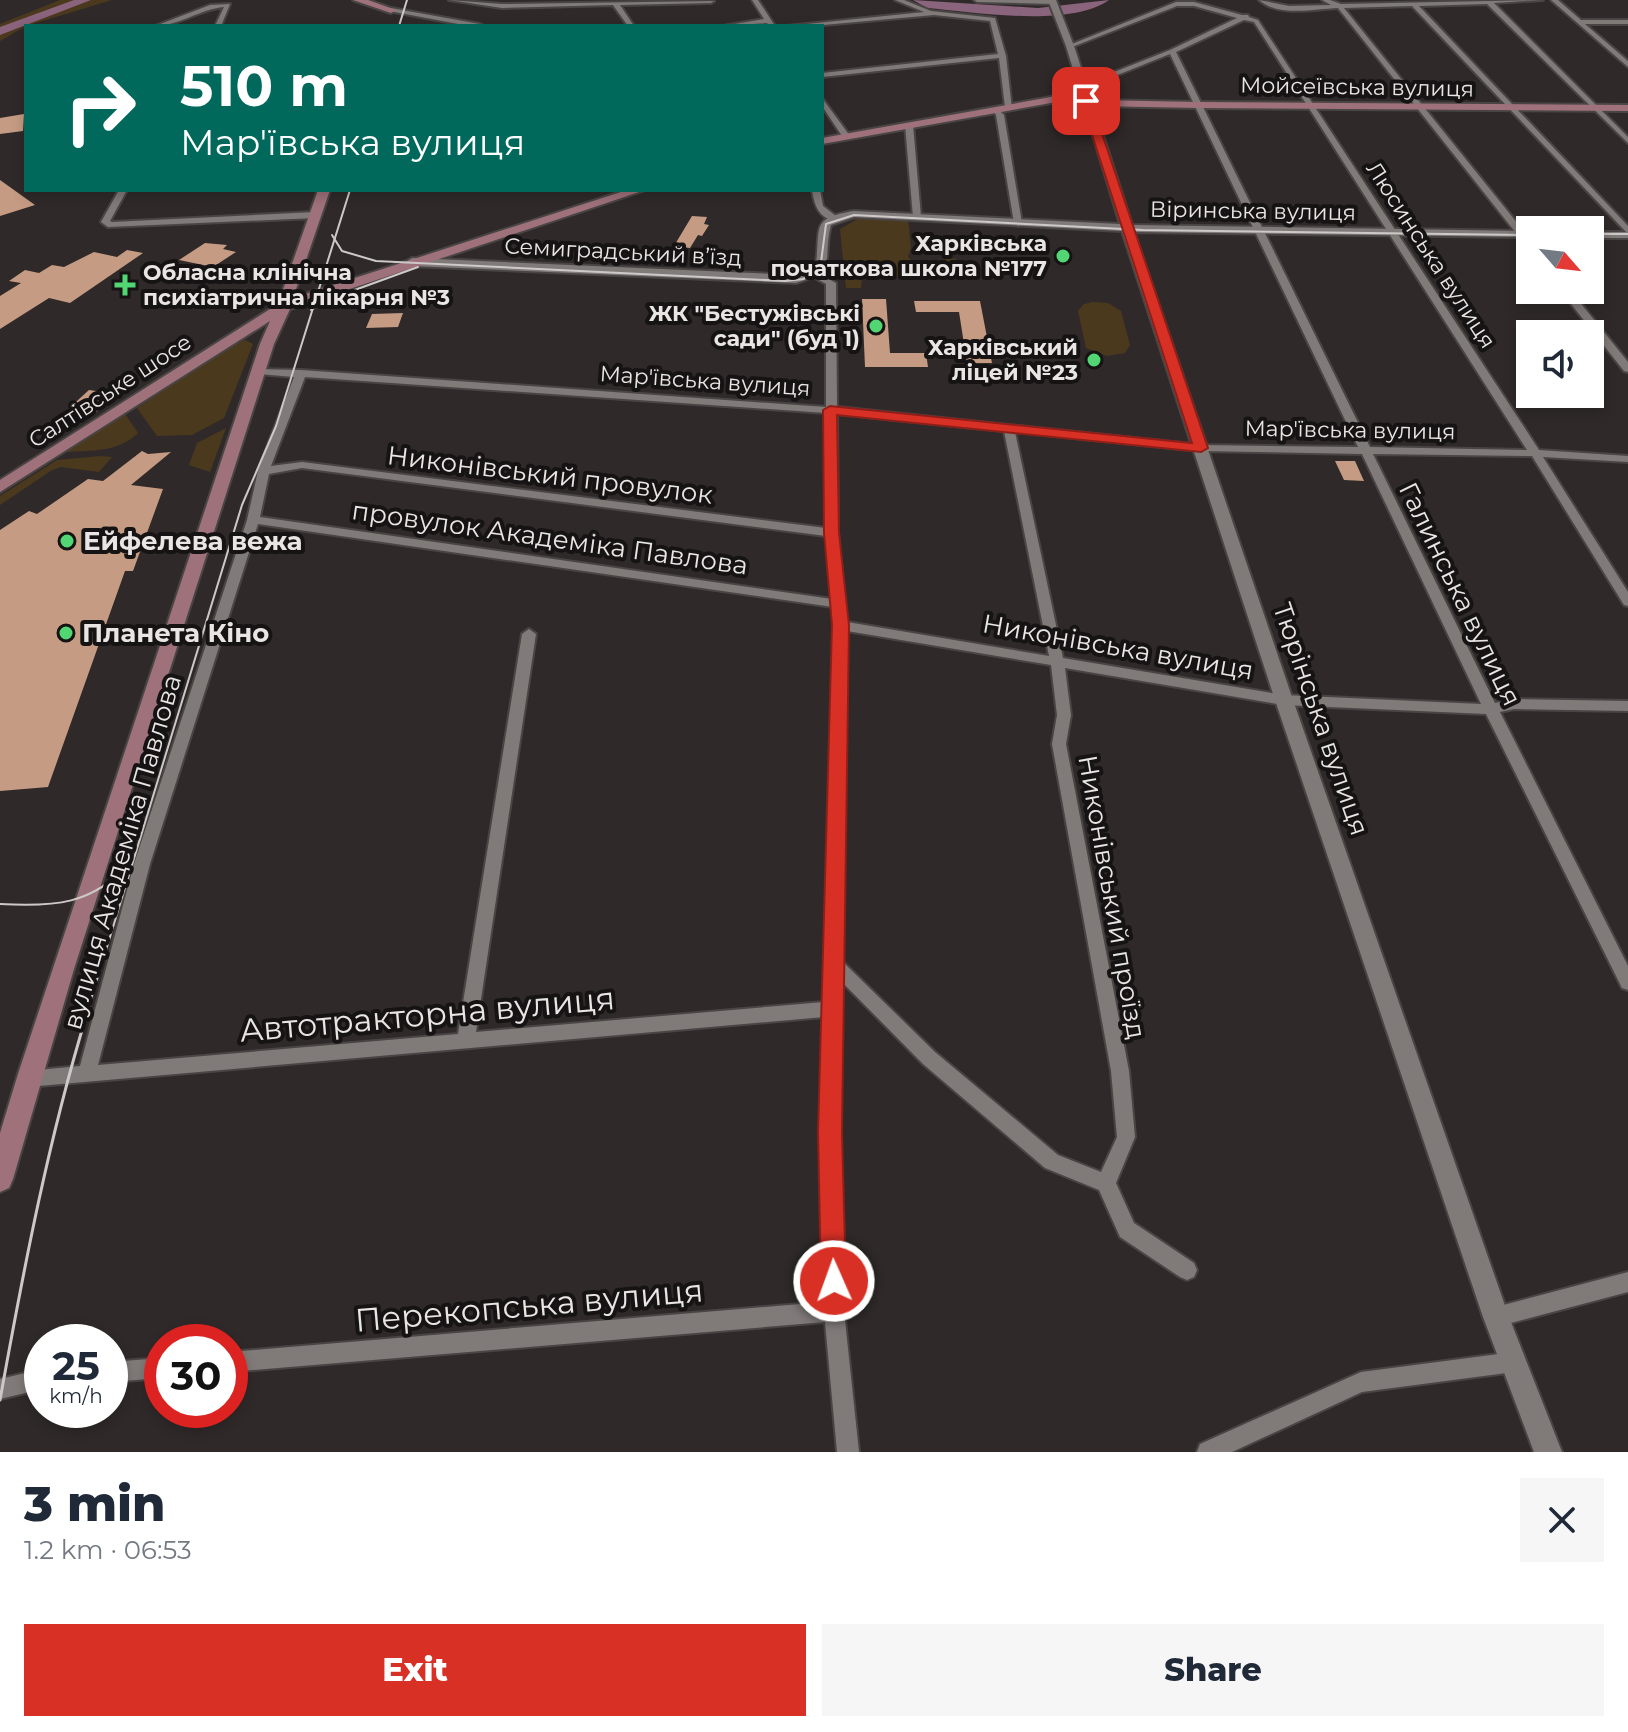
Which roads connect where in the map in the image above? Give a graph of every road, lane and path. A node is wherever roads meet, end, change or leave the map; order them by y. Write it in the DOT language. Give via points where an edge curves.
graph roads {
  1 [pos="358,0"];
  2 [pos="452,0"];
  3 [pos="711,0"];
  4 [pos="755,0"];
  5 [pos="898,0"];
  6 [pos="977,0"];
  7 [pos="1325,0"];
  8 [pos="1540,0"];
  9 [pos="1554,0"];
  10 [pos="1053,2"];
  11 [pos="1433,2"];
  12 [pos="1489,2"];
  13 [pos="615,3"];
  14 [pos="1266,3"];
  15 [pos="1414,4"];
  16 [pos="1339,6"];
  17 [pos="391,9"];
  18 [pos="934,13"];
  19 [pos="1246,16"];
  20 [pos="1580,22"];
  21 [pos="1628,22"];
  22 [pos="163,24"];
  23 [pos="219,24"];
  24 [pos="470,24"];
  25 [pos="630,24"];
  26 [pos="725,24"];
  27 [pos="770,24"];
  28 [pos="812,24"];
  29 [pos="1070,46"];
  30 [pos="1172,51"];
  31 [pos="1002,56"];
  32 [pos="1628,65"];
  33 [pos="824,75"];
  34 [pos="1081,89"];
  35 [pos="1052,98"];
  36 [pos="1086,101"];
  37 [pos="824,103"];
  38 [pos="1199,105"];
  39 [pos="1309,106"];
  40 [pos="1009,107"];
  41 [pos="1421,107"];
  42 [pos="1513,108"];
  43 [pos="1598,108"];
  44 [pos="1628,108"];
  45 [pos="996,109"];
  46 [pos="909,125"];
  47 [pos="846,136"];
  48 [pos="824,141"];
  49 [pos="1628,141"];
  50 [pos="122,192"];
  51 [pos="323,192"];
  52 [pos="633,192"];
  53 [pos="816,192"];
  54 [pos="315,215"];
  55 [pos="917,217"];
  56 [pos="833,218"];
  57 [pos="1516,222"];
  58 [pos="1018,223"];
  59 [pos="1127,228"];
  60 [pos="1258,231"];
  61 [pos="1628,233"];
  62 [pos="1393,234"];
  63 [pos="1516,234"];
  64 [pos="1604,234"];
  65 [pos="412,262"];
  66 [pos="295,270"];
  67 [pos="813,273"];
  68 [pos="367,277"];
  69 [pos="1576,304"];
  70 [pos="284,306"];
  71 [pos="228,342"];
  72 [pos="267,344"];
  73 [pos="1628,369"];
  74 [pos="259,371"];
  75 [pos="301,373"];
  76 [pos="830,410"];
  77 [pos="1009,428"];
  78 [pos="1201,448"];
  79 [pos="1366,449"];
  80 [pos="1536,453"];
  81 [pos="1628,459"];
  82 [pos="264,471"];
  83 [pos="0,487"];
  84 [pos="253,520"];
  85 [pos="832,533"];
  86 [pos="1628,602"];
  87 [pos="840,604"];
  88 [pos="841,625"];
  89 [pos="529,634"];
  90 [pos="1057,661"];
  91 [pos="1284,700"];
  92 [pos="1628,706"];
  93 [pos="1491,709"];
  94 [pos="832,962"];
  95 [pos="1628,983"];
  96 [pos="832,1009"];
  97 [pos="466,1040"];
  98 [pos="87,1073"];
  99 [pos="27,1079"];
  100 [pos="0,1179"];
  101 [pos="1106,1183"];
  102 [pos="1187,1270"];
  103 [pos="1628,1282"];
  104 [pos="834,1311"];
  105 [pos="1496,1317"];
  106 [pos="248,1360"];
  107 [pos="1514,1362"];
  108 [pos="24,1383"];
  109 [pos="0,1389"];
  110 [pos="848,1452"];
  111 [pos="1208,1452"];
  112 [pos="1548,1452"];
  1 -- 17 [label="main road"];
  2 -- 13 [label="street" via="502,6"];
  3 -- 13 [label="street"];
  3 -- 26 [label="street"];
  4 -- 27 [label="street"];
  5 -- 18 [label="street"];
  6 -- 10 [label="street"];
  7 -- 16 [label="street"];
  8 -- 12 [label="street"];
  9 -- 20 [label="street"];
  10 -- 29 [label="main road, Тюрінська вулиця"];
  11 -- 12 [label="street"];
  11 -- 15 [label="street"];
  12 -- 43 [label="street"];
  13 -- 25 [label="street"];
  14 -- 16 [label="street" via="1289,8"];
  14 -- 19 [label="street"];
  15 -- 16 [label="street"];
  15 -- 42 [label="street"];
  16 -- 41 [label="street"];
  17 -- 24 [label="street"];
  18 -- 28 [label="street"];
  18 -- 31 [label="street" via="993,19"];
  19 -- 29 [label="street" via="1176,4"];
  19 -- 30 [label="street"];
  19 -- 39 [label="street, Люсинська вулиця" via="1256,21"];
  20 -- 21 [label="street"];
  20 -- 32 [label="street"];
  22 -- 23 [label="street" via="212,6 229,6"];
  29 -- 34 [label="main road, Тюрінська вулиця"];
  30 -- 34 [label="street"];
  30 -- 38 [label="street, Галинська вулиця"];
  31 -- 33 [label="street"];
  31 -- 40 [label="street"];
  34 -- 35 [label="street"];
  34 -- 36 [label="main road, Тюрінська вулиця"];
  35 -- 36 [label="main road, Мойсеївська вулиця"];
  35 -- 40 [label="main road, Мойсеївська вулиця"];
  36 -- 38 [label="main road, Мойсеївська вулиця"];
  36 -- 59 [label="main road, Тюрінська вулиця"];
  37 -- 47 [label="street"];
  38 -- 39 [label="main road, Мойсеївська вулиця"];
  38 -- 60 [label="street, Галинська вулиця"];
  39 -- 41 [label="main road, Мойсеївська вулиця"];
  39 -- 62 [label="street, Люсинська вулиця"];
  40 -- 45 [label="main road, Мойсеївська вулиця"];
  41 -- 42 [label="main road, Мойсеївська вулиця"];
  41 -- 57 [label="street"];
  42 -- 43 [label="main road, Мойсеївська вулиця"];
  42 -- 61 [label="street"];
  43 -- 44 [label="main road, Мойсеївська вулиця"];
  43 -- 49 [label="street"];
  45 -- 46 [label="main road, Мойсеївська вулиця"];
  45 -- 58 [label="street"];
  46 -- 47 [label="main road, Мойсеївська вулиця"];
  46 -- 55 [label="street"];
  47 -- 48 [label="main road, Мойсеївська вулиця"];
  50 -- 54 [label="street" via="105,222 111,225"];
  51 -- 54 [label="main road, вулиця Академіка Павлова"];
  52 -- 65 [label="main road"];
  53 -- 56 [label="street" via="819,207"];
  54 -- 66 [label="main road, вулиця Академіка Павлова"];
  55 -- 56 [label="main road, Віринська вулиця"];
  55 -- 58 [label="main road, Віринська вулиця"];
  56 -- 67 [label="main road" via="822,228 824,260"];
  58 -- 59 [label="main road, Віринська вулиця"];
  59 -- 60 [label="main road, Віринська вулиця"];
  59 -- 78 [label="main road, Тюрінська вулиця"];
  60 -- 62 [label="main road, Віринська вулиця"];
  60 -- 79 [label="street, Галинська вулиця"];
  61 -- 64 [label="main road"];
  62 -- 63 [label="main road, Віринська вулиця"];
  62 -- 80 [label="street, Люсинська вулиця"];
  65 -- 67 [label="main road, Семиградський в’їзд" via="786,280"];
  65 -- 68 [label="main road"];
  66 -- 68 [label="main road" via="313,280"];
  66 -- 70 [label="main road, вулиця Академіка Павлова"];
  67 -- 76 [label="street" via="831,283"];
  68 -- 70 [label="main road, Салтівське шосе"];
  69 -- 73 [label="street"];
  70 -- 71 [label="main road, Салтівське шосе"];
  70 -- 72 [label="main road, вулиця Академіка Павлова"];
  71 -- 72 [label="main road" via="252,335"];
  71 -- 83 [label="main road, Салтівське шосе"];
  72 -- 74 [label="main road, вулиця Академіка Павлова"];
  74 -- 75 [label="street, Мар'ївська вулиця"];
  74 -- 99 [label="main road, вулиця Академіка Павлова"];
  75 -- 76 [label="street, Мар'ївська вулиця"];
  75 -- 82 [label="street, вулиця Академіка Павлова"];
  76 -- 77 [label="street, Мар'ївська вулиця"];
  76 -- 85 [label="street"];
  77 -- 78 [label="street, Мар'ївська вулиця"];
  77 -- 90 [label="street, Никонівський проїзд"];
  78 -- 79 [label="street, Мар'ївська вулиця"];
  78 -- 91 [label="main road, Тюрінська вулиця"];
  79 -- 80 [label="street, Мар'ївська вулиця"];
  79 -- 93 [label="street, Галинська вулиця"];
  80 -- 81 [label="street, Мар'ївська вулиця"];
  80 -- 86 [label="street, Люсинська вулиця"];
  82 -- 84 [label="street, вулиця Академіка Павлова"];
  82 -- 85 [label="street, Никонівський провулок" via="302,465"];
  84 -- 87 [label="street, провулок Академіка Павлова"];
  84 -- 98 [label="street, вулиця Академіка Павлова" via="142,864"];
  85 -- 87 [label="street"];
  87 -- 88 [label="street"];
  88 -- 90 [label="street, Никонівська вулиця"];
  88 -- 94 [label="street"];
  89 -- 97 [label="street"];
  90 -- 91 [label="street, Никонівська вулиця"];
  90 -- 101 [label="street, Никонівський проїзд" via="1064,715 1059,744 1120,1071 1126,1137"];
  91 -- 93 [label="street, Никонівська вулиця"];
  91 -- 105 [label="main road, Тюрінська вулиця"];
  92 -- 93 [label="street, Никонівська вулиця" via="1514,704"];
  93 -- 95 [label="street, Галинська вулиця"];
  94 -- 96 [label="street"];
  94 -- 101 [label="street" via="929,1058 1052,1162"];
  96 -- 97 [label="street, Автотракторна вулиця"];
  96 -- 104 [label="street"];
  97 -- 98 [label="street, Автотракторна вулиця"];
  98 -- 99 [label="street, Автотракторна вулиця"];
  99 -- 100 [label="main road, вулиця Академіка Павлова"];
  101 -- 102 [label="street" via="1127,1230"];
  103 -- 105 [label="street"];
  104 -- 106 [label="street, Перекопська вулиця"];
  104 -- 110 [label="street"];
  105 -- 107 [label="main road, Тюрінська вулиця"];
  107 -- 111 [label="street" via="1361,1382"];
  107 -- 112 [label="main road, Тюрінська вулиця"];
  108 -- 109 [label="street"];
}
